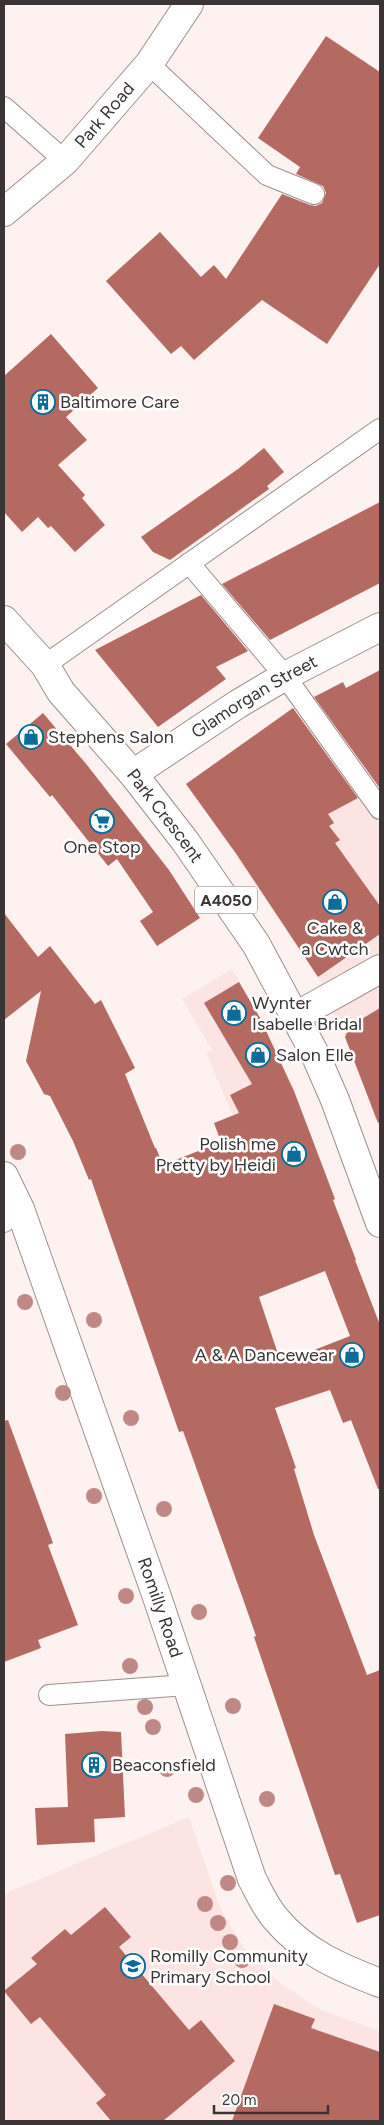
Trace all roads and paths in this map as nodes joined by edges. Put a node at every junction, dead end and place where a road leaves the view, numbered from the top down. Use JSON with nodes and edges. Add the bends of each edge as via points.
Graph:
{"nodes":[{"id":1,"x":189,"y":4,"type":"edge"},
{"id":2,"x":149,"y":64,"type":"junction"},
{"id":3,"x":4,"y":107,"type":"edge"},
{"id":4,"x":64,"y":161,"type":"junction"},
{"id":5,"x":314,"y":194,"type":"dead end"},
{"id":6,"x":4,"y":212,"type":"edge"},
{"id":7,"x":380,"y":429,"type":"edge"},
{"id":8,"x":189,"y":563,"type":"junction"},
{"id":9,"x":4,"y":620,"type":"edge"},
{"id":10,"x":380,"y":627,"type":"edge"},
{"id":11,"x":45,"y":665,"type":"junction"},
{"id":12,"x":285,"y":676,"type":"junction"},
{"id":13,"x":133,"y":774,"type":"junction"},
{"id":14,"x":377,"y":799,"type":"edge"},
{"id":15,"x":380,"y":969,"type":"edge"},
{"id":16,"x":296,"y":1016,"type":"junction"},
{"id":17,"x":4,"y":1176,"type":"edge"},
{"id":18,"x":12,"y":1216,"type":"edge"},
{"id":19,"x":380,"y":1223,"type":"edge"},
{"id":20,"x":187,"y":1685,"type":"junction"},
{"id":21,"x":49,"y":1695,"type":"dead end"},
{"id":22,"x":380,"y":1983,"type":"edge"}],
"edges":[{"from":1,"to":2,"type":"street","name":"Park Road"},
{"from":2,"to":4,"type":"street","name":"Park Road"},
{"from":2,"to":5,"type":"lane","via":[[268,174]]},
{"from":3,"to":4,"type":"lane"},
{"from":4,"to":6,"type":"street","name":"Park Road"},
{"from":7,"to":8,"type":"lane"},
{"from":8,"to":11,"type":"lane"},
{"from":8,"to":12,"type":"lane"},
{"from":9,"to":11,"type":"street","name":"Park Crescent","number":"A4050"},
{"from":10,"to":12,"type":"street","name":"Glamorgan Street"},
{"from":11,"to":13,"type":"street","name":"Park Crescent","number":"A4050","via":[[61,692]]},
{"from":12,"to":13,"type":"street","name":"Glamorgan Street"},
{"from":12,"to":14,"type":"lane"},
{"from":13,"to":16,"type":"street","name":"Park Crescent","number":"A4050","via":[[185,841],[256,944]]},
{"from":15,"to":16,"type":"street"},
{"from":16,"to":19,"type":"street","name":"Park Crescent","number":"A4050","via":[[335,1100]]},
{"from":17,"to":18,"type":"street","name":"Romilly Road"},
{"from":18,"to":20,"type":"street","name":"Romilly Road"},
{"from":20,"to":21,"type":"lane"},
{"from":20,"to":22,"type":"street","name":"Romilly Road","via":[[252,1880],[275,1919],[302,1946],[337,1966]]}]}
